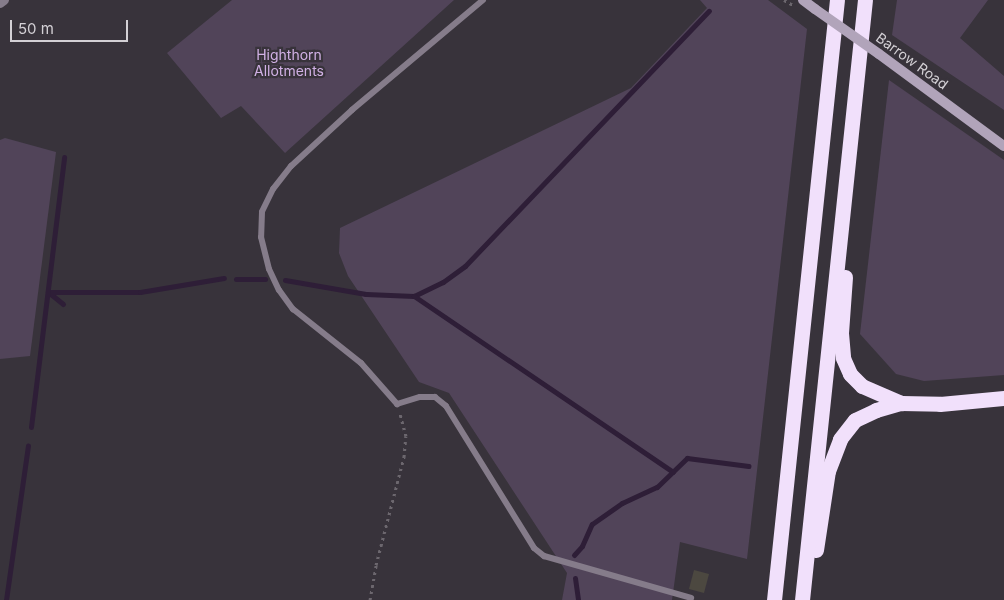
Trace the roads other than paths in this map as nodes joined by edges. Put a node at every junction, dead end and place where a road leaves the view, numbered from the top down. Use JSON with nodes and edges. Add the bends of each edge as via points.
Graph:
{"nodes":[{"id":1,"x":4,"y":0,"type":"edge"},
{"id":2,"x":483,"y":0,"type":"edge"},
{"id":3,"x":802,"y":0,"type":"edge"},
{"id":4,"x":837,"y":0,"type":"edge"},
{"id":5,"x":866,"y":0,"type":"edge"},
{"id":6,"x":0,"y":3,"type":"edge"},
{"id":7,"x":1004,"y":146,"type":"edge"},
{"id":8,"x":847,"y":166,"type":"junction"},
{"id":9,"x":1004,"y":398,"type":"edge"},
{"id":10,"x":901,"y":403,"type":"junction"},
{"id":11,"x":691,"y":598,"type":"dead end"},
{"id":12,"x":774,"y":600,"type":"edge"},
{"id":13,"x":803,"y":600,"type":"edge"}],
"edges":[{"from":1,"to":6,"type":"street"},
{"from":2,"to":11,"type":"lane","via":[[291,166],[273,189],[262,212],[261,237],[269,269],[293,309],[361,363],[397,404],[420,396],[435,397],[446,406],[534,548],[544,556]]},
{"from":3,"to":7,"type":"street","name":"Barrow Road","bridge":true},
{"from":4,"to":12,"type":"highway"},
{"from":5,"to":8,"type":"highway"},
{"from":8,"to":10,"type":"highway","via":[[847,259],[841,333],[843,358],[850,374],[862,386]]},
{"from":8,"to":13,"type":"highway"},
{"from":9,"to":10,"type":"highway","via":[[940,404]]},
{"from":10,"to":13,"type":"highway","via":[[855,420],[840,438],[828,471],[818,541]]}]}
